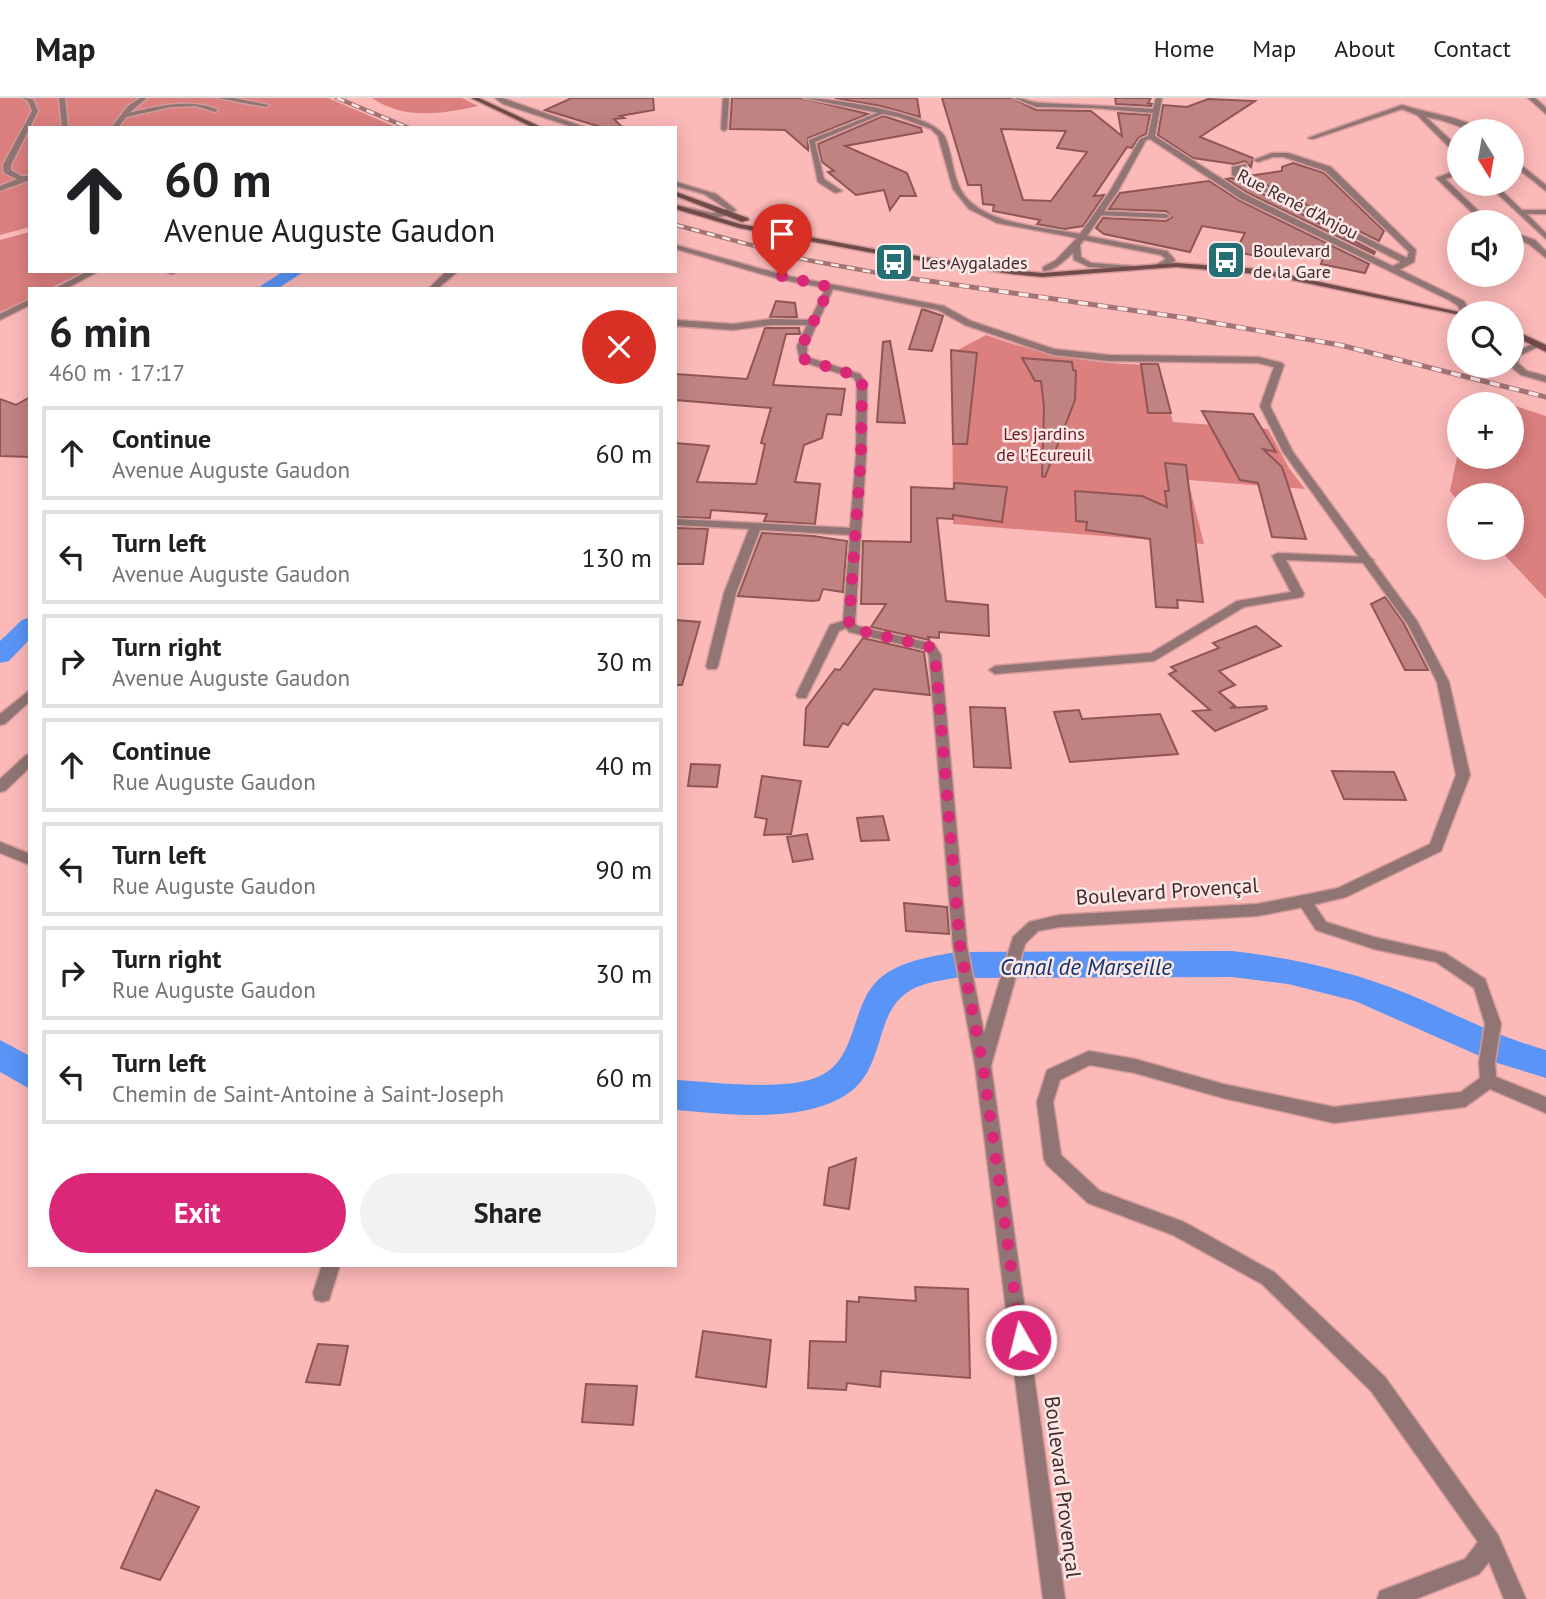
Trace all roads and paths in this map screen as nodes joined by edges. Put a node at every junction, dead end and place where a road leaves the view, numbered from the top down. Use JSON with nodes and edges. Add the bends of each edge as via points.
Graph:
{"nodes":[{"id":1,"x":25,"y":98,"type":"edge"},
{"id":2,"x":62,"y":98,"type":"edge"},
{"id":3,"x":144,"y":98,"type":"edge"},
{"id":4,"x":159,"y":98,"type":"edge"},
{"id":5,"x":221,"y":98,"type":"edge"},
{"id":6,"x":481,"y":98,"type":"edge"},
{"id":7,"x":498,"y":98,"type":"edge"},
{"id":8,"x":726,"y":98,"type":"edge"},
{"id":9,"x":807,"y":98,"type":"edge"},
{"id":10,"x":1017,"y":98,"type":"edge"},
{"id":11,"x":1084,"y":98,"type":"edge"},
{"id":12,"x":1158,"y":98,"type":"edge"},
{"id":13,"x":1531,"y":98,"type":"edge"},
{"id":14,"x":265,"y":105,"type":"dead end"},
{"id":15,"x":1094,"y":106,"type":"junction"},
{"id":16,"x":147,"y":110,"type":"junction"},
{"id":17,"x":215,"y":110,"type":"dead end"},
{"id":18,"x":1154,"y":111,"type":"junction"},
{"id":19,"x":884,"y":112,"type":"junction"},
{"id":20,"x":1546,"y":112,"type":"edge"},
{"id":21,"x":1419,"y":114,"type":"junction"},
{"id":22,"x":122,"y":116,"type":"junction"},
{"id":23,"x":1448,"y":119,"type":"edge"},
{"id":24,"x":65,"y":126,"type":"edge"},
{"id":25,"x":115,"y":126,"type":"edge"},
{"id":26,"x":535,"y":126,"type":"edge"},
{"id":27,"x":577,"y":126,"type":"edge"},
{"id":28,"x":724,"y":128,"type":"dead end"},
{"id":29,"x":1151,"y":137,"type":"junction"},
{"id":30,"x":1311,"y":138,"type":"dead end"},
{"id":31,"x":1447,"y":141,"type":"edge"},
{"id":32,"x":1258,"y":160,"type":"dead end"},
{"id":33,"x":1243,"y":166,"type":"dead end"},
{"id":34,"x":1524,"y":170,"type":"edge"},
{"id":35,"x":28,"y":178,"type":"edge"},
{"id":36,"x":677,"y":184,"type":"edge"},
{"id":37,"x":0,"y":189,"type":"edge"},
{"id":38,"x":1546,"y":189,"type":"edge"},
{"id":39,"x":838,"y":191,"type":"dead end"},
{"id":40,"x":678,"y":194,"type":"edge"},
{"id":41,"x":1459,"y":196,"type":"edge"},
{"id":42,"x":1503,"y":196,"type":"edge"},
{"id":43,"x":677,"y":206,"type":"edge"},
{"id":44,"x":677,"y":206,"type":"edge"},
{"id":45,"x":1473,"y":210,"type":"edge"},
{"id":46,"x":1518,"y":210,"type":"edge"},
{"id":47,"x":1524,"y":212,"type":"edge"},
{"id":48,"x":1546,"y":212,"type":"edge"},
{"id":49,"x":1099,"y":213,"type":"junction"},
{"id":50,"x":728,"y":214,"type":"junction"},
{"id":51,"x":1166,"y":216,"type":"dead end"},
{"id":52,"x":1524,"y":216,"type":"edge"},
{"id":53,"x":779,"y":233,"type":"junction"},
{"id":54,"x":1084,"y":236,"type":"junction"},
{"id":55,"x":1546,"y":237,"type":"edge"},
{"id":56,"x":1524,"y":239,"type":"edge"},
{"id":57,"x":1077,"y":246,"type":"junction"},
{"id":58,"x":677,"y":247,"type":"edge"},
{"id":59,"x":1546,"y":256,"type":"edge"},
{"id":60,"x":1171,"y":260,"type":"junction"},
{"id":61,"x":1408,"y":262,"type":"junction"},
{"id":62,"x":1088,"y":265,"type":"junction"},
{"id":63,"x":1158,"y":266,"type":"junction"},
{"id":64,"x":983,"y":268,"type":"junction"},
{"id":65,"x":1133,"y":268,"type":"junction"},
{"id":66,"x":1046,"y":269,"type":"junction"},
{"id":67,"x":1394,"y":269,"type":"junction"},
{"id":68,"x":91,"y":273,"type":"edge"},
{"id":69,"x":450,"y":273,"type":"edge"},
{"id":70,"x":1268,"y":273,"type":"junction"},
{"id":71,"x":62,"y":287,"type":"edge"},
{"id":72,"x":434,"y":287,"type":"edge"},
{"id":73,"x":830,"y":287,"type":"junction"},
{"id":74,"x":1457,"y":301,"type":"edge"},
{"id":75,"x":28,"y":304,"type":"edge"},
{"id":76,"x":1447,"y":310,"type":"edge"},
{"id":77,"x":0,"y":317,"type":"edge"},
{"id":78,"x":677,"y":323,"type":"edge"},
{"id":79,"x":813,"y":323,"type":"junction"},
{"id":80,"x":1524,"y":338,"type":"edge"},
{"id":81,"x":1542,"y":347,"type":"edge"},
{"id":82,"x":1546,"y":379,"type":"edge"},
{"id":83,"x":677,"y":522,"type":"edge"},
{"id":84,"x":755,"y":528,"type":"junction"},
{"id":85,"x":856,"y":532,"type":"junction"},
{"id":86,"x":1368,"y":560,"type":"junction"},
{"id":87,"x":849,"y":623,"type":"junction"},
{"id":88,"x":712,"y":666,"type":"dead end"},
{"id":89,"x":995,"y":670,"type":"dead end"},
{"id":90,"x":802,"y":695,"type":"dead end"},
{"id":91,"x":28,"y":696,"type":"edge"},
{"id":92,"x":0,"y":721,"type":"edge"},
{"id":93,"x":28,"y":761,"type":"edge"},
{"id":94,"x":0,"y":787,"type":"edge"},
{"id":95,"x":0,"y":847,"type":"edge"},
{"id":96,"x":28,"y":859,"type":"edge"},
{"id":97,"x":1304,"y":901,"type":"junction"},
{"id":98,"x":983,"y":1066,"type":"junction"},
{"id":99,"x":1489,"y":1081,"type":"junction"},
{"id":100,"x":1546,"y":1105,"type":"edge"},
{"id":101,"x":330,"y":1267,"type":"edge"},
{"id":102,"x":322,"y":1293,"type":"dead end"},
{"id":103,"x":1491,"y":1542,"type":"junction"},
{"id":104,"x":1054,"y":1599,"type":"edge"},
{"id":105,"x":1388,"y":1599,"type":"edge"},
{"id":106,"x":1515,"y":1599,"type":"edge"}],
"edges":[{"from":1,"to":35,"type":"street","via":[[31,100],[35,111],[7,171]]},
{"from":2,"to":24,"type":"street"},
{"from":3,"to":22,"type":"street"},
{"from":4,"to":16,"type":"street","via":[[144,107]]},
{"from":5,"to":14,"type":"street"},
{"from":6,"to":26,"type":"main road","via":[[502,113]]},
{"from":7,"to":27,"type":"street"},
{"from":8,"to":28,"type":"street"},
{"from":9,"to":19,"type":"street"},
{"from":10,"to":15,"type":"street","via":[[1036,105]]},
{"from":11,"to":15,"type":"street"},
{"from":12,"to":18,"type":"street"},
{"from":13,"to":20,"type":"street"},
{"from":15,"to":18,"type":"street"},
{"from":16,"to":17,"type":"street","via":[[196,104]]},
{"from":16,"to":22,"type":"street"},
{"from":18,"to":29,"type":"street"},
{"from":19,"to":39,"type":"street","via":[[811,141],[821,180]]},
{"from":19,"to":54,"type":"street","via":[[937,129],[956,192],[976,212],[1000,221]]},
{"from":21,"to":23,"type":"street"},
{"from":21,"to":30,"type":"street","via":[[1402,107]]},
{"from":21,"to":31,"type":"street"},
{"from":22,"to":25,"type":"street"},
{"from":29,"to":49,"type":"street","via":[[1143,139]]},
{"from":29,"to":67,"type":"street","name":"Rue René d'Anjou","via":[[1253,202]]},
{"from":32,"to":61,"type":"street","via":[[1285,155],[1328,169],[1413,252]]},
{"from":33,"to":61,"type":"street","via":[[1235,169],[1237,175]]},
{"from":34,"to":38,"type":"street"},
{"from":35,"to":37,"type":"street"},
{"from":36,"to":50,"type":"street","via":[[724,202],[732,210]]},
{"from":40,"to":50,"type":"main road"},
{"from":41,"to":45,"type":"street"},
{"from":42,"to":46,"type":"street"},
{"from":43,"to":50,"type":"street","via":[[712,216]]},
{"from":44,"to":53,"type":"main road","via":[[705,218]]},
{"from":47,"to":48,"type":"street"},
{"from":49,"to":51,"type":"street"},
{"from":49,"to":54,"type":"street"},
{"from":50,"to":53,"type":"main road"},
{"from":52,"to":55,"type":"street"},
{"from":53,"to":64,"type":"main road"},
{"from":54,"to":57,"type":"street"},
{"from":54,"to":60,"type":"street","via":[[1164,253]]},
{"from":56,"to":59,"type":"street"},
{"from":57,"to":62,"type":"street","via":[[1077,258]]},
{"from":57,"to":66,"type":"street","via":[[1058,265]]},
{"from":58,"to":73,"type":"street"},
{"from":60,"to":62,"type":"main road"},
{"from":60,"to":63,"type":"street"},
{"from":60,"to":70,"type":"main road","via":[[1213,261]]},
{"from":61,"to":67,"type":"street"},
{"from":62,"to":65,"type":"street"},
{"from":62,"to":66,"type":"main road"},
{"from":63,"to":65,"type":"main road"},
{"from":63,"to":70,"type":"main road"},
{"from":64,"to":65,"type":"main road","via":[[1042,275]]},
{"from":64,"to":66,"type":"main road"},
{"from":67,"to":74,"type":"street","name":"Rue René d'Anjou"},
{"from":68,"to":71,"type":"street"},
{"from":69,"to":72,"type":"street"},
{"from":70,"to":76,"type":"main road"},
{"from":73,"to":79,"type":"street"},
{"from":73,"to":86,"type":"street","name":"Boulevard Provençal","via":[[941,308],[979,328],[1053,352],[1109,358],[1258,360],[1279,365],[1265,406],[1287,452]]},
{"from":75,"to":77,"type":"street"},
{"from":78,"to":79,"type":"street","via":[[733,327],[771,321]]},
{"from":79,"to":85,"type":"street","via":[[802,346],[803,359],[857,376],[862,384]]},
{"from":80,"to":81,"type":"main road"},
{"from":81,"to":82,"type":"street","via":[[1515,355],[1513,364],[1524,373]]},
{"from":83,"to":84,"type":"street"},
{"from":84,"to":85,"type":"street"},
{"from":84,"to":88,"type":"street","via":[[730,593]]},
{"from":85,"to":87,"type":"street"},
{"from":86,"to":89,"type":"street","via":[[1278,556],[1298,594],[1241,604],[1154,657]]},
{"from":86,"to":97,"type":"street","name":"Boulevard Provençal","via":[[1413,624],[1443,682],[1463,775],[1436,847],[1341,893]]},
{"from":87,"to":90,"type":"street","via":[[834,628]]},
{"from":87,"to":98,"type":"street","via":[[853,629],[930,647],[935,655],[960,946]]},
{"from":91,"to":92,"type":"street"},
{"from":93,"to":94,"type":"street"},
{"from":95,"to":96,"type":"street"},
{"from":97,"to":98,"type":"street","name":"Boulevard Provençal","via":[[1257,910],[1034,926],[1018,941]]},
{"from":97,"to":99,"type":"street","via":[[1321,926],[1440,957],[1480,984],[1493,1024]]},
{"from":98,"to":104,"type":"street","name":"Boulevard Provençal"},
{"from":99,"to":100,"type":"street"},
{"from":99,"to":103,"type":"street","via":[[1465,1099],[1334,1115],[1089,1058],[1053,1075],[1045,1102],[1054,1159],[1094,1197],[1178,1228],[1268,1278],[1378,1384]]},
{"from":101,"to":102,"type":"street"},
{"from":103,"to":105,"type":"street","via":[[1472,1567]]},
{"from":103,"to":106,"type":"street"}]}
